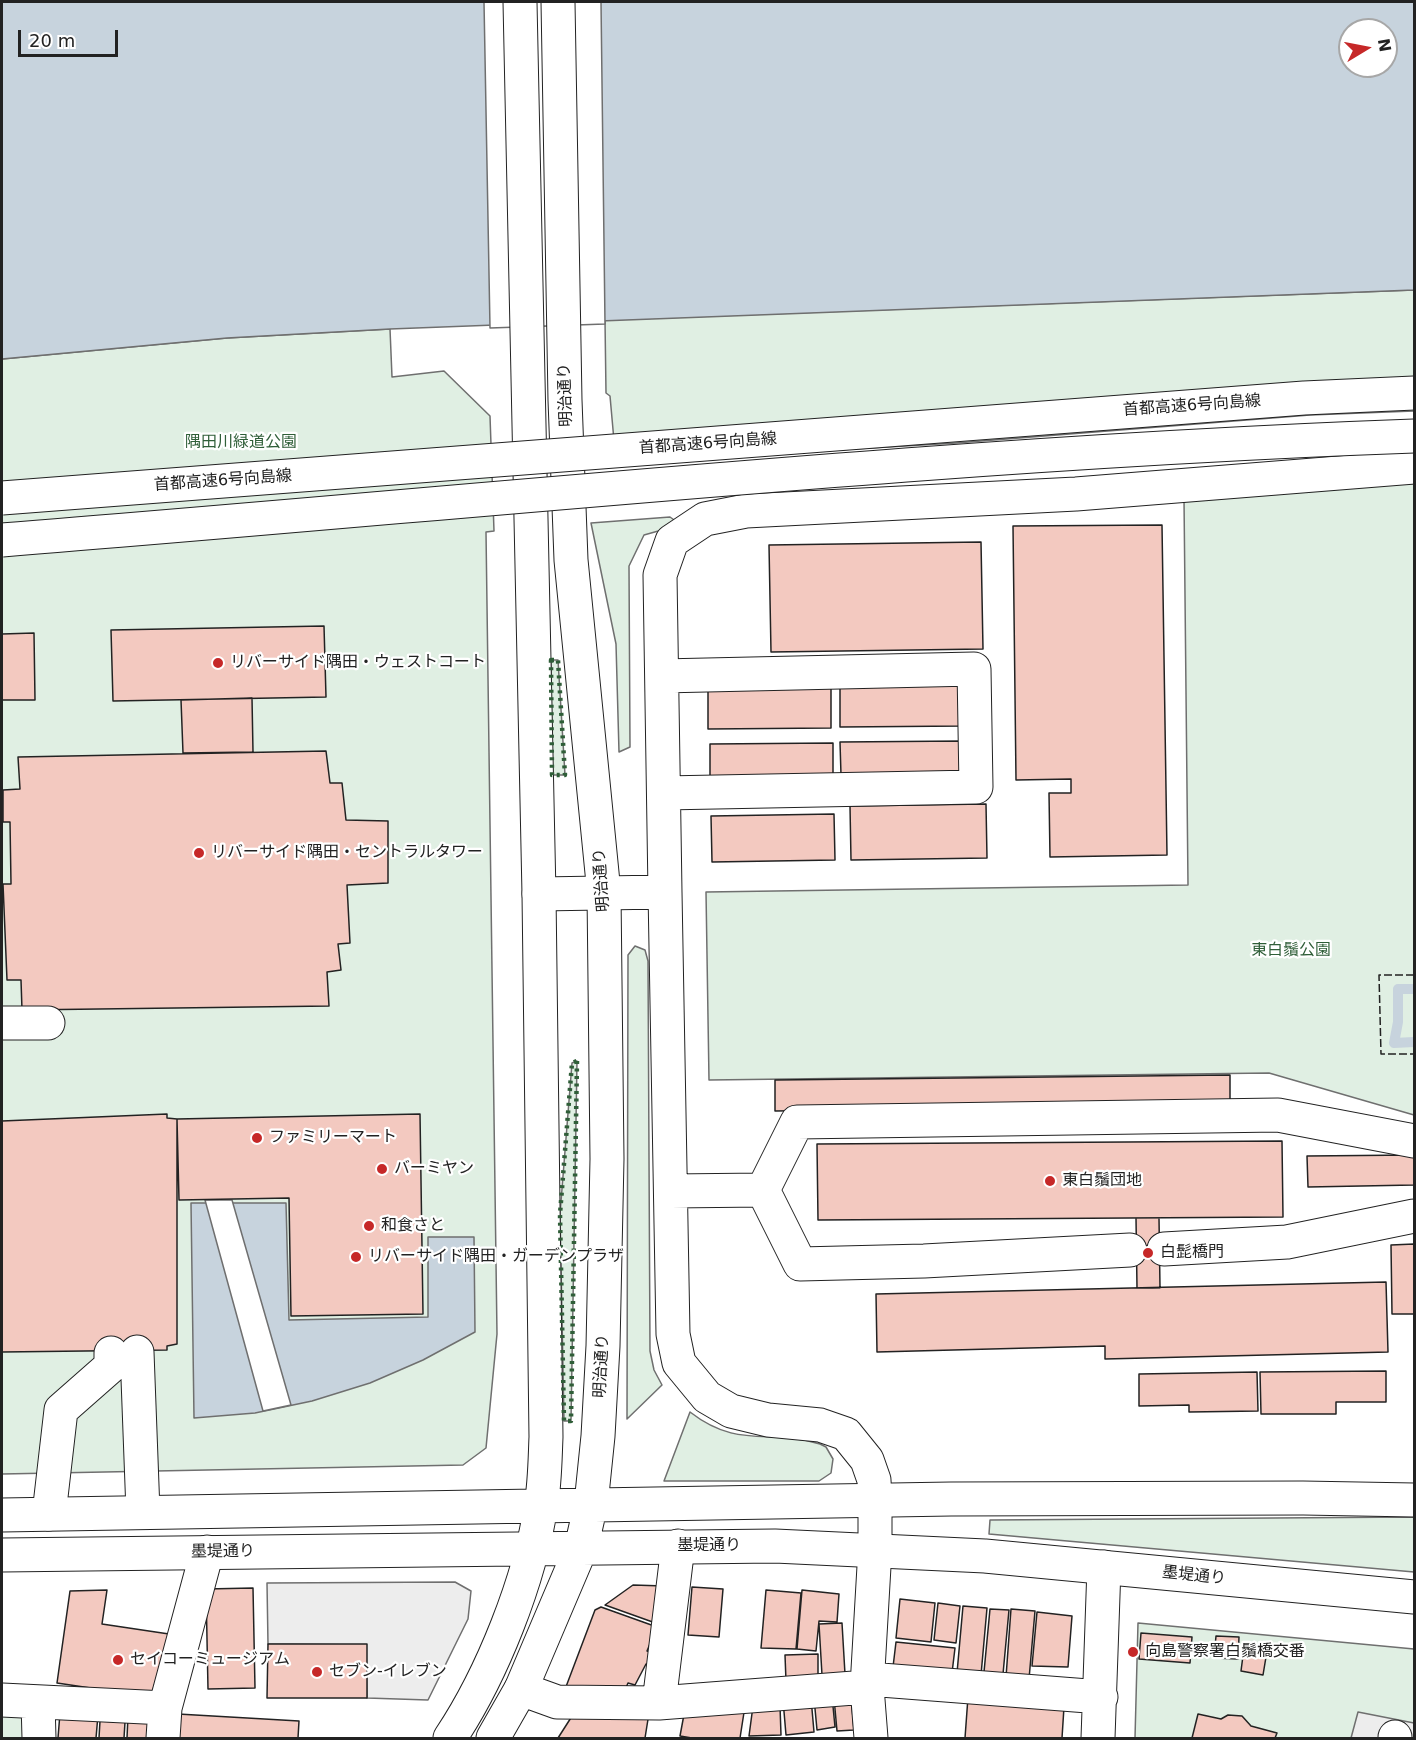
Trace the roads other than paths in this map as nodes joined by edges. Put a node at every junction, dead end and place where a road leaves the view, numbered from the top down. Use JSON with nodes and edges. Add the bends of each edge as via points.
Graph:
{"nodes":[{"id":1,"x":520,"y":2,"type":"edge"},
{"id":2,"x":558,"y":2,"type":"edge"},
{"id":3,"x":1414,"y":393,"type":"edge"},
{"id":4,"x":1414,"y":436,"type":"edge"},
{"id":5,"x":1414,"y":467,"type":"edge"},
{"id":6,"x":2,"y":498,"type":"edge"},
{"id":7,"x":2,"y":540,"type":"edge"},
{"id":8,"x":662,"y":676,"type":"junction"},
{"id":9,"x":664,"y":793,"type":"junction"},
{"id":10,"x":604,"y":892,"type":"junction"},
{"id":11,"x":665,"y":892,"type":"junction"},
{"id":12,"x":539,"y":894,"type":"junction"},
{"id":13,"x":2,"y":1023,"type":"edge"},
{"id":14,"x":48,"y":1023,"type":"dead end"},
{"id":15,"x":1414,"y":1141,"type":"edge"},
{"id":16,"x":763,"y":1190,"type":"junction"},
{"id":17,"x":671,"y":1191,"type":"junction"},
{"id":18,"x":1414,"y":1216,"type":"edge"},
{"id":19,"x":1164,"y":1249,"type":"dead end"},
{"id":20,"x":1130,"y":1250,"type":"dead end"},
{"id":21,"x":875,"y":1500,"type":"junction"},
{"id":22,"x":1414,"y":1500,"type":"edge"},
{"id":23,"x":591,"y":1504,"type":"junction"},
{"id":24,"x":541,"y":1506,"type":"junction"},
{"id":25,"x":143,"y":1512,"type":"junction"},
{"id":26,"x":49,"y":1514,"type":"junction"},
{"id":27,"x":2,"y":1515,"type":"edge"},
{"id":28,"x":678,"y":1546,"type":"junction"},
{"id":29,"x":581,"y":1548,"type":"junction"},
{"id":30,"x":531,"y":1549,"type":"junction"},
{"id":31,"x":876,"y":1549,"type":"junction"},
{"id":32,"x":207,"y":1552,"type":"junction"},
{"id":33,"x":2,"y":1555,"type":"edge"},
{"id":34,"x":1104,"y":1567,"type":"junction"},
{"id":35,"x":1414,"y":1597,"type":"edge"},
{"id":36,"x":868,"y":1683,"type":"junction"},
{"id":37,"x":521,"y":1689,"type":"junction"},
{"id":38,"x":1101,"y":1697,"type":"junction"},
{"id":39,"x":2,"y":1700,"type":"edge"},
{"id":40,"x":38,"y":1701,"type":"junction"},
{"id":41,"x":659,"y":1703,"type":"junction"},
{"id":42,"x":164,"y":1723,"type":"edge"},
{"id":43,"x":39,"y":1738,"type":"edge"},
{"id":44,"x":450,"y":1738,"type":"edge"},
{"id":45,"x":493,"y":1738,"type":"edge"},
{"id":46,"x":871,"y":1738,"type":"edge"},
{"id":47,"x":1098,"y":1738,"type":"edge"}],
"edges":[{"from":1,"to":12,"type":"main road"},
{"from":2,"to":10,"type":"main road","name":"明治通り","via":[[571,560]]},
{"from":3,"to":6,"type":"main road","name":"首都高速6号向島線","bridge":true,"via":[[1304,398]]},
{"from":4,"to":7,"type":"main road","bridge":true,"via":[[856,468]]},
{"from":5,"to":8,"type":"main road","via":[[1076,494],[746,511],[705,519],[672,541],[660,575]]},
{"from":8,"to":9,"type":"main road"},
{"from":8,"to":9,"type":"main road","via":[[974,669],[976,786]]},
{"from":9,"to":11,"type":"main road"},
{"from":10,"to":11,"type":"main road"},
{"from":10,"to":12,"type":"main road"},
{"from":10,"to":23,"type":"main road","name":"明治通り","via":[[607,1159],[603,1346]]},
{"from":11,"to":17,"type":"main road"},
{"from":12,"to":24,"type":"main road","via":[[546,1437]]},
{"from":13,"to":14,"type":"main road"},
{"from":15,"to":16,"type":"main road","via":[[1278,1114],[797,1122]]},
{"from":16,"to":17,"type":"main road"},
{"from":16,"to":20,"type":"main road","via":[[800,1264]]},
{"from":17,"to":21,"type":"main road","via":[[672,1334],[679,1363],[707,1397],[731,1411],[768,1420],[820,1425],[846,1434],[867,1460]]},
{"from":18,"to":19,"type":"main road","via":[[1287,1242]]},
{"from":21,"to":22,"type":"main road"},
{"from":21,"to":23,"type":"main road"},
{"from":21,"to":31,"type":"main road"},
{"from":23,"to":24,"type":"main road"},
{"from":23,"to":29,"type":"main road","name":"明治通り"},
{"from":24,"to":25,"type":"main road"},
{"from":24,"to":30,"type":"main road"},
{"from":25,"to":26,"type":"main road"},
{"from":25,"to":26,"type":"main road","via":[[124,1359],[62,1410]]},
{"from":26,"to":27,"type":"main road"},
{"from":28,"to":29,"type":"main road","name":"墨堤通り"},
{"from":28,"to":31,"type":"main road","name":"墨堤通り"},
{"from":28,"to":41,"type":"main road"},
{"from":29,"to":30,"type":"main road","name":"墨堤通り"},
{"from":29,"to":37,"type":"main road","name":"明治通り"},
{"from":30,"to":32,"type":"main road","name":"墨堤通り"},
{"from":30,"to":44,"type":"main road","via":[[500,1643]]},
{"from":31,"to":34,"type":"main road","name":"墨堤通り"},
{"from":31,"to":36,"type":"main road"},
{"from":32,"to":33,"type":"main road","name":"墨堤通り"},
{"from":32,"to":42,"type":"main road"},
{"from":34,"to":35,"type":"main road","name":"墨堤通り"},
{"from":34,"to":38,"type":"main road"},
{"from":36,"to":38,"type":"main road"},
{"from":36,"to":41,"type":"main road"},
{"from":36,"to":46,"type":"main road"},
{"from":37,"to":41,"type":"main road","via":[[557,1702]]},
{"from":37,"to":45,"type":"main road","name":"明治通り"},
{"from":38,"to":47,"type":"main road"},
{"from":39,"to":40,"type":"main road"},
{"from":40,"to":42,"type":"main road"},
{"from":40,"to":43,"type":"main road"}]}
